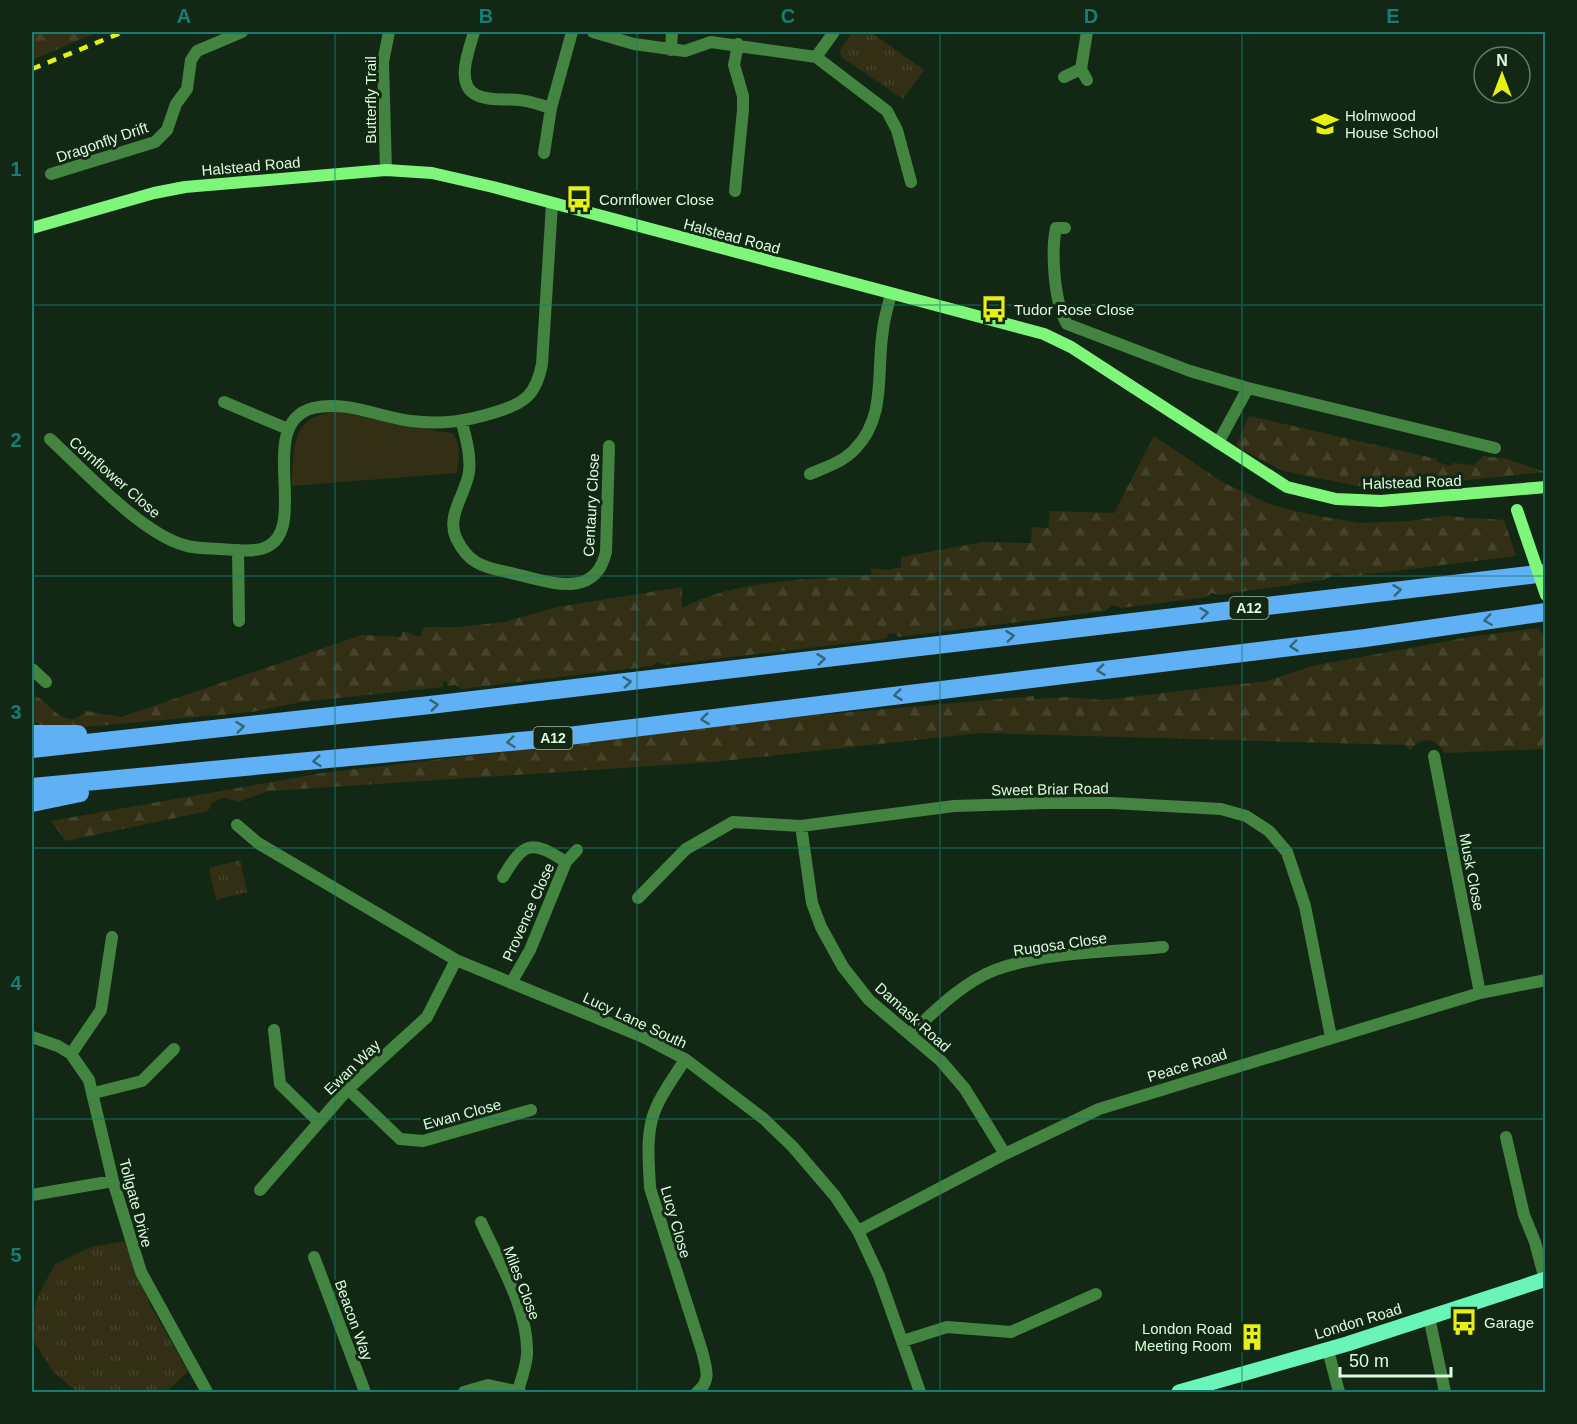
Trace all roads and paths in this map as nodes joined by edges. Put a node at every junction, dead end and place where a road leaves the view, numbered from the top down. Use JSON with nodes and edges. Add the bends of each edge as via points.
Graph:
{"nodes":[{"id":1,"x":242,"y":32,"type":"edge"},
{"id":2,"x":389,"y":32,"type":"edge"},
{"id":3,"x":474,"y":32,"type":"edge"},
{"id":4,"x":572,"y":32,"type":"edge"},
{"id":5,"x":593,"y":32,"type":"edge"},
{"id":6,"x":672,"y":32,"type":"edge"},
{"id":7,"x":834,"y":32,"type":"edge"},
{"id":8,"x":1087,"y":32,"type":"edge"},
{"id":9,"x":738,"y":44,"type":"junction"},
{"id":10,"x":671,"y":50,"type":"junction"},
{"id":11,"x":816,"y":57,"type":"junction"},
{"id":12,"x":1081,"y":69,"type":"junction"},
{"id":13,"x":1064,"y":77,"type":"dead end"},
{"id":14,"x":1087,"y":80,"type":"dead end"},
{"id":15,"x":550,"y":108,"type":"junction"},
{"id":16,"x":544,"y":153,"type":"dead end"},
{"id":17,"x":386,"y":170,"type":"junction"},
{"id":18,"x":51,"y":174,"type":"dead end"},
{"id":19,"x":910,"y":182,"type":"dead end"},
{"id":20,"x":735,"y":191,"type":"dead end"},
{"id":21,"x":552,"y":204,"type":"junction"},
{"id":22,"x":32,"y":228,"type":"edge"},
{"id":23,"x":1065,"y":228,"type":"dead end"},
{"id":24,"x":891,"y":294,"type":"junction"},
{"id":25,"x":1248,"y":388,"type":"junction"},
{"id":26,"x":224,"y":402,"type":"dead end"},
{"id":27,"x":462,"y":423,"type":"junction"},
{"id":28,"x":288,"y":429,"type":"junction"},
{"id":29,"x":50,"y":440,"type":"dead end"},
{"id":30,"x":1218,"y":443,"type":"junction"},
{"id":31,"x":609,"y":446,"type":"dead end"},
{"id":32,"x":1495,"y":448,"type":"dead end"},
{"id":33,"x":810,"y":474,"type":"dead end"},
{"id":34,"x":1545,"y":487,"type":"edge"},
{"id":35,"x":1512,"y":492,"type":"junction"},
{"id":36,"x":238,"y":550,"type":"junction"},
{"id":37,"x":1545,"y":573,"type":"edge"},
{"id":38,"x":1545,"y":595,"type":"edge"},
{"id":39,"x":1545,"y":612,"type":"edge"},
{"id":40,"x":239,"y":621,"type":"dead end"},
{"id":41,"x":32,"y":669,"type":"edge"},
{"id":42,"x":46,"y":682,"type":"dead end"},
{"id":43,"x":182,"y":733,"type":"junction"},
{"id":44,"x":32,"y":734,"type":"edge"},
{"id":45,"x":32,"y":749,"type":"edge"},
{"id":46,"x":1434,"y":756,"type":"dead end"},
{"id":47,"x":149,"y":777,"type":"junction"},
{"id":48,"x":32,"y":787,"type":"edge"},
{"id":49,"x":32,"y":803,"type":"edge"},
{"id":50,"x":237,"y":825,"type":"dead end"},
{"id":51,"x":801,"y":826,"type":"junction"},
{"id":52,"x":577,"y":850,"type":"dead end"},
{"id":53,"x":566,"y":862,"type":"junction"},
{"id":54,"x":503,"y":877,"type":"dead end"},
{"id":55,"x":638,"y":898,"type":"dead end"},
{"id":56,"x":112,"y":937,"type":"dead end"},
{"id":57,"x":1163,"y":947,"type":"dead end"},
{"id":58,"x":456,"y":960,"type":"junction"},
{"id":59,"x":1545,"y":980,"type":"edge"},
{"id":60,"x":511,"y":983,"type":"junction"},
{"id":61,"x":1480,"y":993,"type":"junction"},
{"id":62,"x":274,"y":1030,"type":"dead end"},
{"id":63,"x":910,"y":1034,"type":"junction"},
{"id":64,"x":32,"y":1037,"type":"edge"},
{"id":65,"x":1331,"y":1037,"type":"junction"},
{"id":66,"x":174,"y":1049,"type":"dead end"},
{"id":67,"x":71,"y":1054,"type":"junction"},
{"id":68,"x":685,"y":1059,"type":"junction"},
{"id":69,"x":348,"y":1089,"type":"junction"},
{"id":70,"x":94,"y":1093,"type":"junction"},
{"id":71,"x":531,"y":1110,"type":"dead end"},
{"id":72,"x":319,"y":1122,"type":"junction"},
{"id":73,"x":1506,"y":1137,"type":"dead end"},
{"id":74,"x":1005,"y":1154,"type":"junction"},
{"id":75,"x":113,"y":1181,"type":"junction"},
{"id":76,"x":260,"y":1190,"type":"dead end"},
{"id":77,"x":32,"y":1195,"type":"edge"},
{"id":78,"x":481,"y":1222,"type":"dead end"},
{"id":79,"x":858,"y":1231,"type":"junction"},
{"id":80,"x":314,"y":1257,"type":"dead end"},
{"id":81,"x":1545,"y":1280,"type":"edge"},
{"id":82,"x":1096,"y":1294,"type":"dead end"},
{"id":83,"x":1429,"y":1317,"type":"junction"},
{"id":84,"x":903,"y":1341,"type":"junction"},
{"id":85,"x":1328,"y":1350,"type":"junction"},
{"id":86,"x":207,"y":1392,"type":"edge"},
{"id":87,"x":365,"y":1392,"type":"edge"},
{"id":88,"x":464,"y":1392,"type":"edge"},
{"id":89,"x":519,"y":1392,"type":"edge"},
{"id":90,"x":697,"y":1392,"type":"edge"},
{"id":91,"x":920,"y":1392,"type":"edge"},
{"id":92,"x":1179,"y":1392,"type":"edge"},
{"id":93,"x":1339,"y":1392,"type":"edge"},
{"id":94,"x":1444,"y":1392,"type":"edge"}],
"edges":[{"from":1,"to":18,"type":"street","name":"Dragonfly Drift","via":[[197,51],[191,60],[187,90],[176,104],[167,130],[154,142]]},
{"from":2,"to":17,"type":"street","name":"Butterfly Trail","via":[[383,62]]},
{"from":3,"to":15,"type":"street","via":[[465,68],[473,93],[481,98],[528,101]]},
{"from":4,"to":15,"type":"street"},
{"from":5,"to":10,"type":"street","via":[[618,41]]},
{"from":6,"to":10,"type":"street"},
{"from":7,"to":11,"type":"street"},
{"from":8,"to":12,"type":"street"},
{"from":9,"to":10,"type":"street","via":[[711,42],[685,51]]},
{"from":9,"to":11,"type":"street"},
{"from":9,"to":20,"type":"street","via":[[734,65],[743,110]]},
{"from":11,"to":19,"type":"street","via":[[887,111],[897,130]]},
{"from":12,"to":13,"type":"street"},
{"from":12,"to":14,"type":"street"},
{"from":15,"to":16,"type":"street"},
{"from":17,"to":21,"type":"street","name":"Halstead Road","via":[[432,173]]},
{"from":17,"to":22,"type":"street","name":"Halstead Road","via":[[185,187]]},
{"from":21,"to":24,"type":"street","name":"Halstead Road"},
{"from":21,"to":27,"type":"street","via":[[538,382],[531,395],[514,406]]},
{"from":23,"to":25,"type":"street","via":[[1056,228],[1053,243],[1060,312],[1067,324],[1190,371]]},
{"from":24,"to":30,"type":"street","name":"Halstead Road","via":[[1044,334],[1071,347]]},
{"from":24,"to":33,"type":"street","via":[[882,331],[880,392],[874,420],[854,450],[839,462]]},
{"from":25,"to":30,"type":"street"},
{"from":25,"to":32,"type":"street"},
{"from":26,"to":28,"type":"street"},
{"from":27,"to":28,"type":"street","via":[[411,421],[325,405],[309,409]]},
{"from":27,"to":31,"type":"street","name":"Centaury Close","via":[[469,472],[454,514],[457,539],[475,562],[551,584],[575,584],[593,578],[603,567]]},
{"from":28,"to":36,"type":"street","name":"Cornflower Close","via":[[284,523],[276,538],[263,549]]},
{"from":29,"to":36,"type":"street","name":"Cornflower Close","via":[[145,526],[165,538],[186,546]]},
{"from":30,"to":35,"type":"street","name":"Halstead Road","via":[[1287,487],[1336,499],[1381,501]]},
{"from":34,"to":35,"type":"street","name":"Halstead Road"},
{"from":35,"to":38,"type":"street","bridge":true},
{"from":36,"to":40,"type":"street"},
{"from":43,"to":37,"type":"highway","number":"A12","one_way":true},
{"from":39,"to":47,"type":"highway","number":"A12","one_way":true,"via":[[552,738]]},
{"from":41,"to":42,"type":"street"},
{"from":43,"to":44,"type":"highway","number":"A12"},
{"from":43,"to":45,"type":"highway","number":"A12"},
{"from":46,"to":61,"type":"street","name":"Musk Close"},
{"from":47,"to":48,"type":"highway","number":"A12"},
{"from":47,"to":49,"type":"highway","number":"A12"},
{"from":50,"to":58,"type":"street","name":"Lucy Lane South","via":[[258,843]]},
{"from":51,"to":55,"type":"street","name":"Sweet Briar Road","via":[[733,822],[686,849]]},
{"from":51,"to":63,"type":"street","name":"Damask Road","via":[[812,903],[821,927],[843,967],[869,1000]]},
{"from":51,"to":65,"type":"street","name":"Sweet Briar Road","via":[[954,806],[1046,802],[1221,809],[1246,816],[1269,831],[1287,852],[1298,880]]},
{"from":52,"to":53,"type":"street"},
{"from":53,"to":54,"type":"street","name":"Provence Close","via":[[545,848],[529,847],[518,853]]},
{"from":53,"to":60,"type":"street","name":"Provence Close","via":[[530,950]]},
{"from":56,"to":67,"type":"street","via":[[101,1010]]},
{"from":57,"to":63,"type":"street","name":"Rugosa Close","via":[[1034,960],[995,970],[948,999]]},
{"from":58,"to":60,"type":"street","name":"Lucy Lane South"},
{"from":58,"to":69,"type":"street","name":"Ewan Way","via":[[427,1017]]},
{"from":59,"to":61,"type":"street","name":"Peace Road"},
{"from":60,"to":68,"type":"street","name":"Lucy Lane South","via":[[644,1037]]},
{"from":61,"to":65,"type":"street","name":"Peace Road"},
{"from":62,"to":72,"type":"street","via":[[280,1084]]},
{"from":63,"to":74,"type":"street","name":"Damask Road","via":[[941,1060],[965,1089]]},
{"from":64,"to":67,"type":"street","name":"Tollgate Drive"},
{"from":65,"to":74,"type":"street","name":"Peace Road","via":[[1099,1109]]},
{"from":66,"to":70,"type":"street","via":[[142,1081]]},
{"from":67,"to":70,"type":"street","name":"Tollgate Drive"},
{"from":68,"to":79,"type":"street","name":"Lucy Lane South","via":[[764,1119],[793,1147],[835,1196]]},
{"from":68,"to":90,"type":"street","name":"Lucy Close","via":[[655,1109],[649,1166],[650,1188],[708,1378]]},
{"from":69,"to":71,"type":"street","name":"Ewan Close","via":[[400,1139],[423,1141]]},
{"from":69,"to":72,"type":"street","name":"Ewan Way"},
{"from":70,"to":75,"type":"street","name":"Tollgate Drive"},
{"from":72,"to":76,"type":"street","name":"Ewan Way"},
{"from":73,"to":81,"type":"street","via":[[1524,1215]]},
{"from":74,"to":79,"type":"street","name":"Peace Road"},
{"from":75,"to":77,"type":"street"},
{"from":75,"to":86,"type":"street","name":"Tollgate Drive","via":[[141,1272]]},
{"from":78,"to":89,"type":"street","name":"Miles Close","via":[[526,1334],[527,1357]]},
{"from":79,"to":84,"type":"street","name":"Lucy Lane South"},
{"from":80,"to":87,"type":"street","name":"Beacon Way"},
{"from":81,"to":83,"type":"main road","name":"London Road"},
{"from":82,"to":84,"type":"street","via":[[1011,1332],[947,1327]]},
{"from":83,"to":85,"type":"main road","name":"London Road"},
{"from":83,"to":94,"type":"street"},
{"from":84,"to":91,"type":"street","name":"Lucy Lane South"},
{"from":85,"to":92,"type":"main road","name":"London Road"},
{"from":85,"to":93,"type":"street"},
{"from":88,"to":89,"type":"street","via":[[488,1385]]}]}
